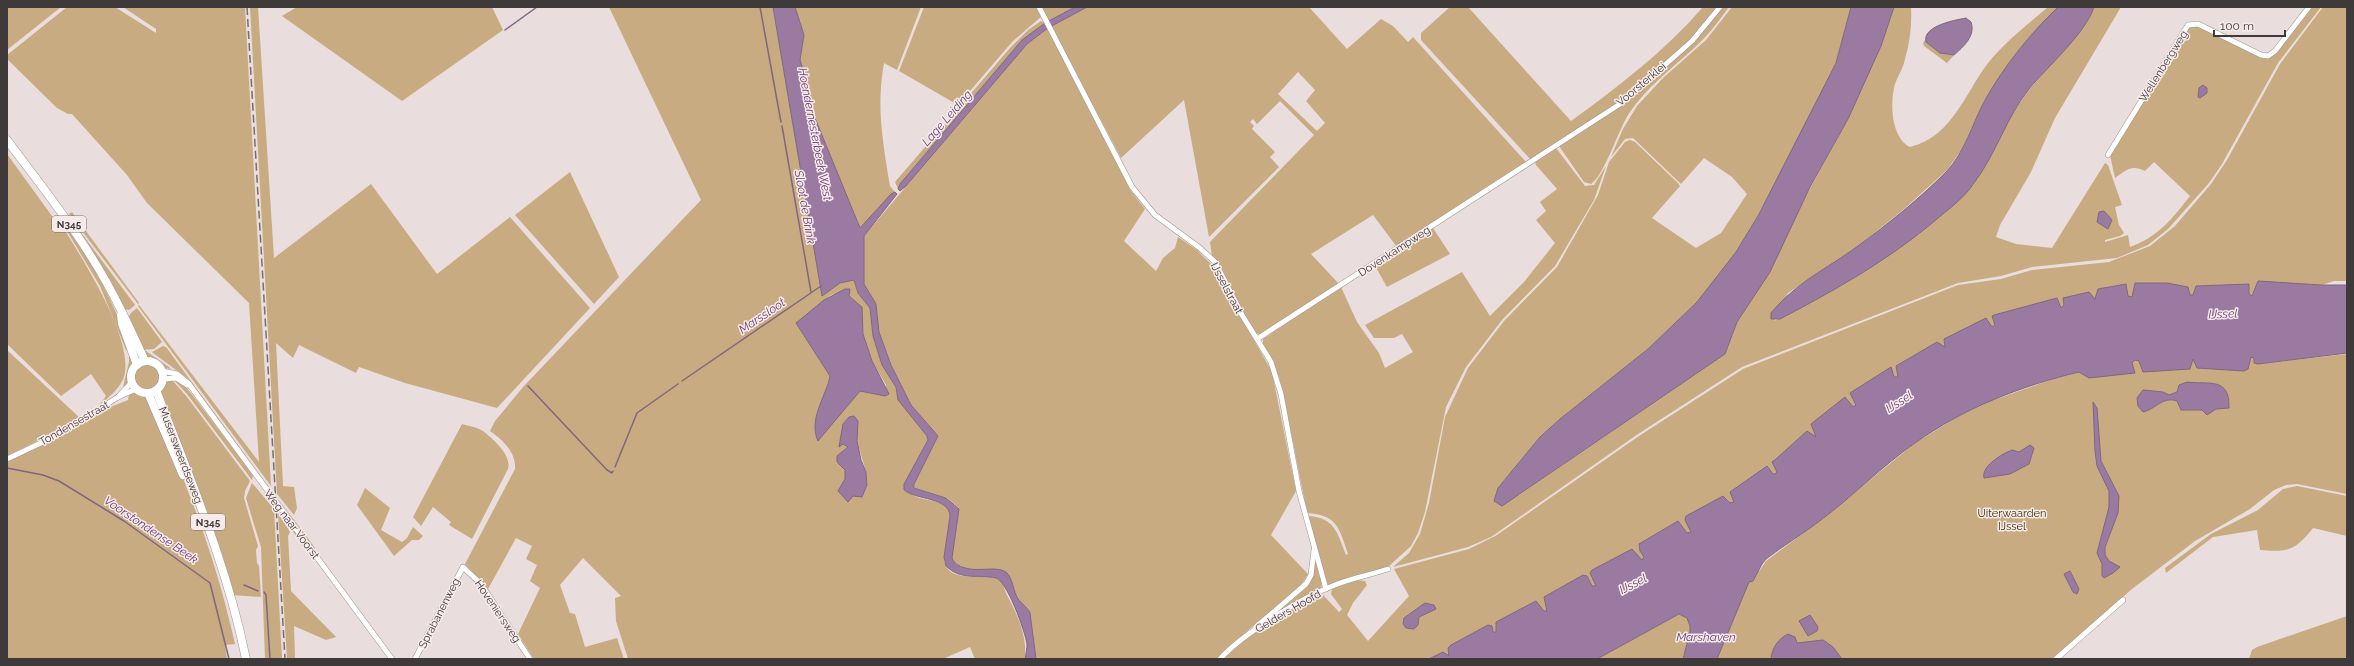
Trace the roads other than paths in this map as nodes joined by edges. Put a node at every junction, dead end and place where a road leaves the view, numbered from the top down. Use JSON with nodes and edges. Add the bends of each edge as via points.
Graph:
{"nodes":[{"id":1,"x":1039,"y":7,"type":"edge"},
{"id":2,"x":1720,"y":7,"type":"edge"},
{"id":3,"x":2310,"y":7,"type":"edge"},
{"id":4,"x":7,"y":140,"type":"edge"},
{"id":5,"x":2108,"y":155,"type":"dead end"},
{"id":6,"x":1530,"y":162,"type":"joint"},
{"id":7,"x":121,"y":314,"type":"junction"},
{"id":8,"x":1257,"y":340,"type":"junction"},
{"id":9,"x":145,"y":361,"type":"junction"},
{"id":10,"x":137,"y":364,"type":"junction"},
{"id":11,"x":162,"y":375,"type":"junction"},
{"id":12,"x":134,"y":385,"type":"junction"},
{"id":13,"x":156,"y":390,"type":"junction"},
{"id":14,"x":148,"y":393,"type":"junction"},
{"id":15,"x":7,"y":459,"type":"edge"},
{"id":16,"x":1314,"y":543,"type":"junction"},
{"id":17,"x":463,"y":567,"type":"joint"},
{"id":18,"x":1388,"y":569,"type":"dead end"},
{"id":19,"x":1326,"y":589,"type":"junction"},
{"id":20,"x":2123,"y":600,"type":"dead end"},
{"id":21,"x":1251,"y":632,"type":"junction"},
{"id":22,"x":240,"y":659,"type":"edge"},
{"id":23,"x":246,"y":659,"type":"edge"},
{"id":24,"x":392,"y":659,"type":"edge"},
{"id":25,"x":415,"y":659,"type":"edge"},
{"id":26,"x":530,"y":659,"type":"edge"},
{"id":27,"x":1220,"y":659,"type":"edge"},
{"id":28,"x":2056,"y":659,"type":"edge"}],
"edges":[{"from":1,"to":8,"type":"street","name":"IJsselstraat","via":[[1132,187],[1155,215],[1215,262]]},
{"from":2,"to":6,"type":"street","name":"Voorsterklei","via":[[1698,35],[1634,94]]},
{"from":3,"to":5,"type":"street","name":"Wellenbergweg","via":[[2268,56],[2261,55],[2198,24],[2188,25]]},
{"from":4,"to":7,"type":"main road","number":"N345","via":[[86,249]]},
{"from":6,"to":8,"type":"street","name":"Dovenkampweg"},
{"from":7,"to":9,"type":"main road","number":"N345","via":[[128,322]]},
{"from":7,"to":10,"type":"main road","number":"N345","via":[[122,324]]},
{"from":8,"to":16,"type":"street","name":"IJsselstraat","via":[[1278,379],[1299,491]]},
{"from":9,"to":10,"type":"main road"},
{"from":9,"to":11,"type":"main road","via":[[155,363]]},
{"from":10,"to":12,"type":"main road","via":[[132,373]]},
{"from":11,"to":13,"type":"main road"},
{"from":11,"to":24,"type":"street","name":"Weg naar Voorst","via":[[176,378],[192,389]]},
{"from":12,"to":14,"type":"main road"},
{"from":12,"to":15,"type":"street","name":"Tondensestraat","via":[[60,434]]},
{"from":13,"to":14,"type":"main road"},
{"from":13,"to":23,"type":"main road","name":"Musersweerdseweg","number":"N345","via":[[222,565]]},
{"from":14,"to":22,"type":"main road","name":"Musersweerdseweg","number":"N345","via":[[189,489],[218,567]]},
{"from":16,"to":19,"type":"street","name":"IJsselstraat"},
{"from":16,"to":21,"type":"street","name":"IJsselstraat","via":[[1313,564],[1306,584]]},
{"from":17,"to":25,"type":"street","name":"Sprabanenweg"},
{"from":17,"to":26,"type":"street","name":"Hoveniersweg","via":[[481,584]]},
{"from":18,"to":19,"type":"street","name":"Gelders Hoofd"},
{"from":19,"to":21,"type":"street","name":"Gelders Hoofd"},
{"from":20,"to":28,"type":"street"},
{"from":21,"to":27,"type":"street","name":"Gelders Hoofd"}]}
